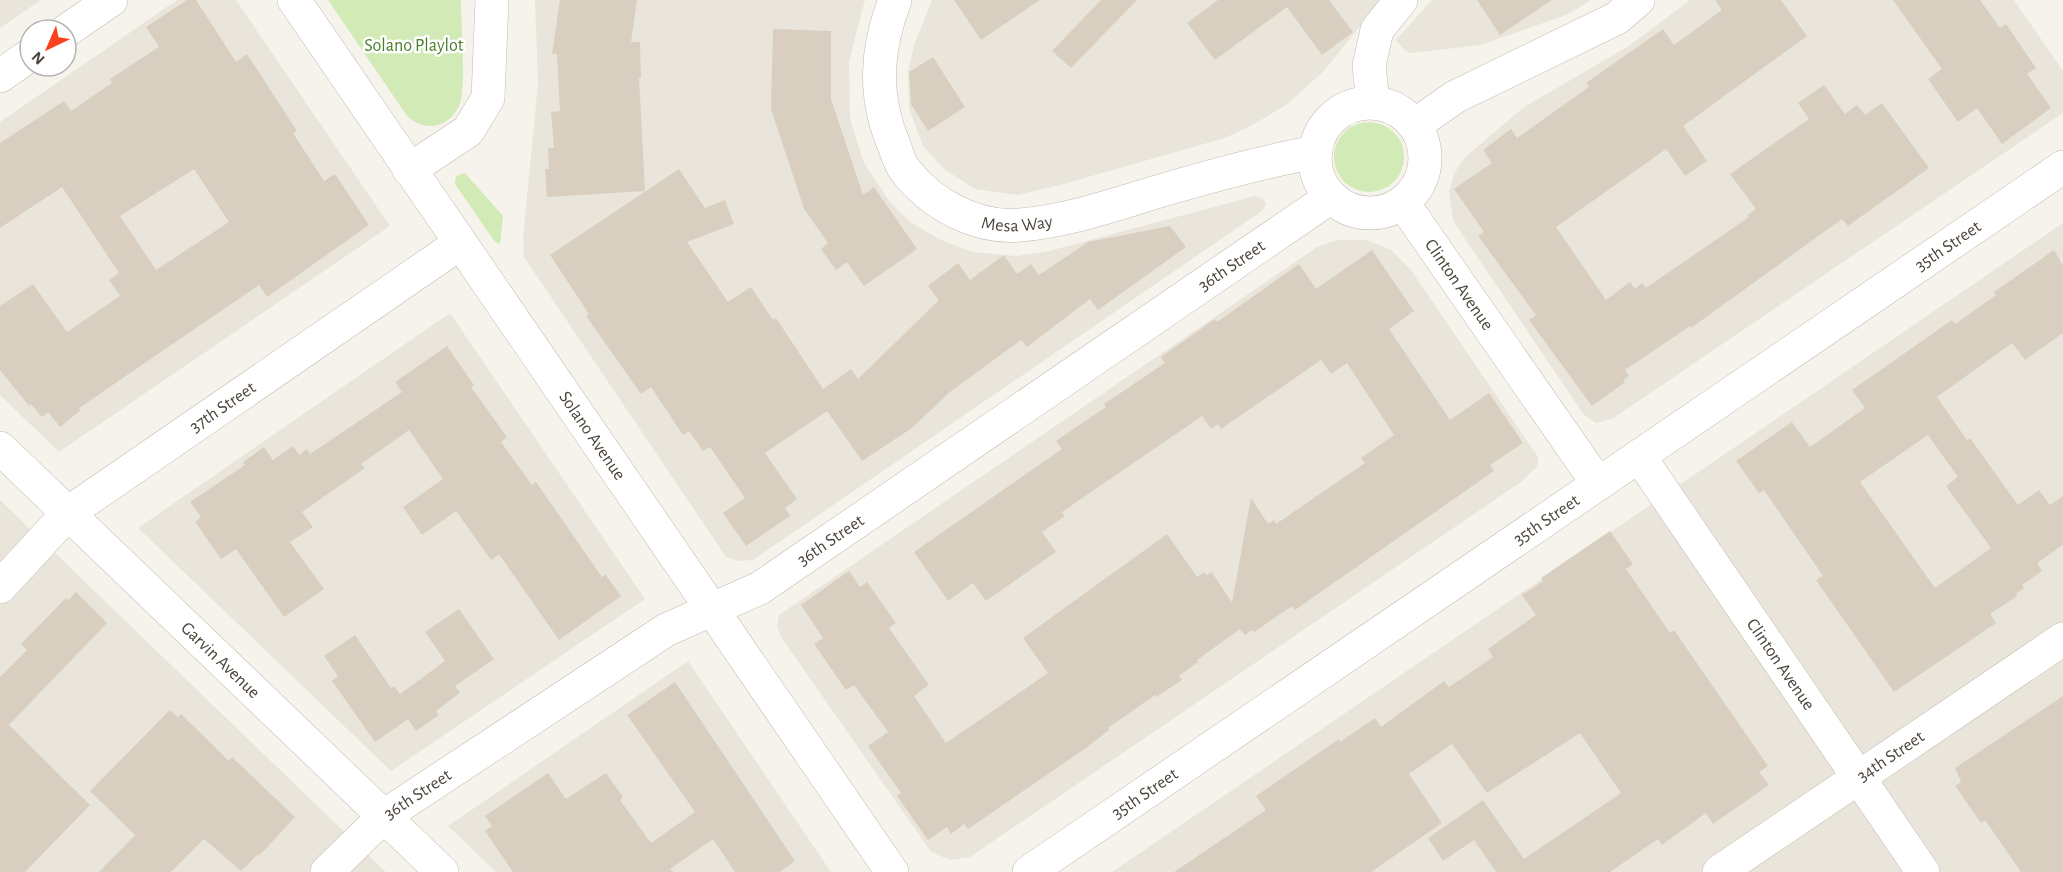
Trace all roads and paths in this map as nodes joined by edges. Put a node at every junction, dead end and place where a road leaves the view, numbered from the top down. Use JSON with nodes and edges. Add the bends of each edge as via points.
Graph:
{"nodes":[{"id":1,"x":111,"y":0,"type":"edge"},
{"id":2,"x":294,"y":0,"type":"edge"},
{"id":3,"x":492,"y":0,"type":"edge"},
{"id":4,"x":895,"y":0,"type":"edge"},
{"id":5,"x":1401,"y":0,"type":"edge"},
{"id":6,"x":1638,"y":0,"type":"edge"},
{"id":7,"x":78,"y":23,"type":"edge"},
{"id":8,"x":18,"y":64,"type":"edge"},
{"id":9,"x":0,"y":76,"type":"edge"},
{"id":10,"x":1373,"y":103,"type":"junction"},
{"id":11,"x":1415,"y":125,"type":"junction"},
{"id":12,"x":1316,"y":152,"type":"junction"},
{"id":13,"x":2063,"y":167,"type":"edge"},
{"id":14,"x":409,"y":170,"type":"junction"},
{"id":15,"x":1331,"y":197,"type":"junction"},
{"id":16,"x":1402,"y":203,"type":"junction"},
{"id":17,"x":459,"y":244,"type":"junction"},
{"id":18,"x":0,"y":448,"type":"edge"},
{"id":19,"x":1639,"y":456,"type":"junction"},
{"id":20,"x":1598,"y":484,"type":"junction"},
{"id":21,"x":68,"y":513,"type":"junction"},
{"id":22,"x":0,"y":587,"type":"edge"},
{"id":23,"x":711,"y":610,"type":"junction"},
{"id":24,"x":2063,"y":639,"type":"edge"},
{"id":25,"x":1859,"y":778,"type":"junction"},
{"id":26,"x":384,"y":816,"type":"junction"},
{"id":27,"x":1032,"y":871,"type":"edge"},
{"id":28,"x":327,"y":872,"type":"edge"},
{"id":29,"x":442,"y":872,"type":"edge"},
{"id":30,"x":892,"y":872,"type":"edge"},
{"id":31,"x":1719,"y":872,"type":"edge"},
{"id":32,"x":1923,"y":872,"type":"edge"}],
"edges":[{"from":1,"to":7,"type":"street"},
{"from":2,"to":14,"type":"street","name":"Solano Avenue"},
{"from":3,"to":14,"type":"street","via":[[488,98],[468,131]]},
{"from":4,"to":12,"type":"street","name":"Mesa Way","via":[[885,27],[877,73],[884,121],[904,169],[938,203],[976,220],[1018,226],[1070,217],[1253,164]]},
{"from":5,"to":10,"type":"street","via":[[1377,30],[1369,66]]},
{"from":6,"to":11,"type":"street","via":[[1617,18],[1455,97]]},
{"from":8,"to":9,"type":"street"},
{"from":10,"to":11,"type":"street","via":[[1396,109]]},
{"from":10,"to":12,"type":"street","via":[[1337,114],[1324,128]]},
{"from":11,"to":16,"type":"street","via":[[1423,142],[1425,167],[1419,184]]},
{"from":12,"to":15,"type":"street","via":[[1316,170]]},
{"from":13,"to":19,"type":"street","name":"35th Street"},
{"from":14,"to":17,"type":"street","name":"Solano Avenue"},
{"from":15,"to":16,"type":"street","via":[[1353,210],[1372,213]]},
{"from":15,"to":23,"type":"street","name":"36th Street","via":[[760,588]]},
{"from":16,"to":20,"type":"street","name":"Clinton Avenue"},
{"from":17,"to":21,"type":"street","name":"37th Street"},
{"from":17,"to":23,"type":"street","name":"Solano Avenue"},
{"from":18,"to":21,"type":"street","name":"Garvin Avenue"},
{"from":19,"to":20,"type":"street","name":"35th Street"},
{"from":19,"to":25,"type":"street","name":"Clinton Avenue"},
{"from":20,"to":27,"type":"street","name":"35th Street"},
{"from":21,"to":22,"type":"street","name":"37th Street"},
{"from":21,"to":26,"type":"street","name":"Garvin Avenue"},
{"from":23,"to":26,"type":"street","name":"36th Street","via":[[666,630]]},
{"from":23,"to":30,"type":"street","name":"Solano Avenue"},
{"from":24,"to":25,"type":"street","name":"34th Street"},
{"from":25,"to":31,"type":"street","name":"34th Street"},
{"from":25,"to":32,"type":"street","name":"Clinton Avenue"},
{"from":26,"to":28,"type":"street","name":"36th Street"},
{"from":26,"to":29,"type":"street","name":"Garvin Avenue"}]}
